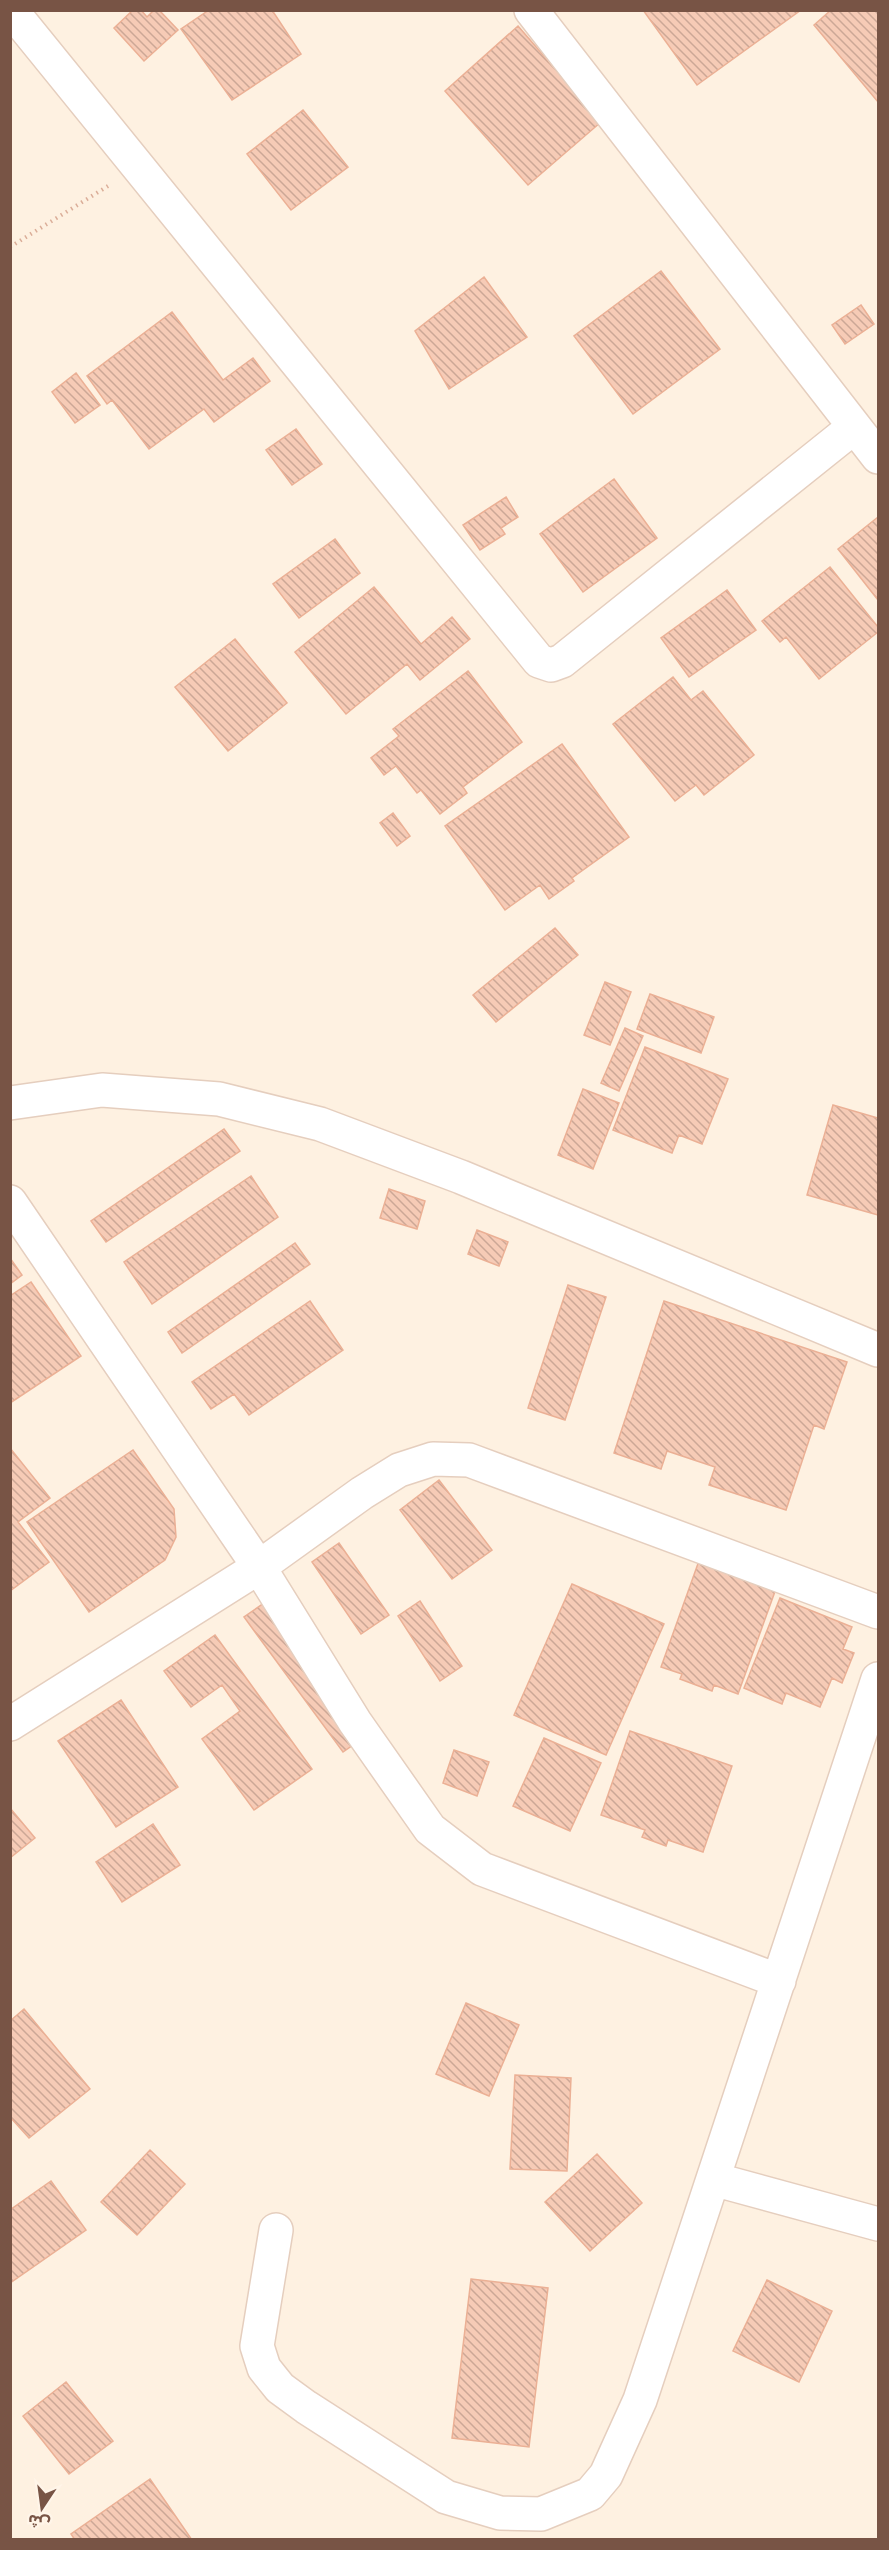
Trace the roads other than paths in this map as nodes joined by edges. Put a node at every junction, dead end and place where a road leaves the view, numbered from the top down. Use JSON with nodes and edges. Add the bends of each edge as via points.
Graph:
{"nodes":[{"id":1,"x":11,"y":10,"type":"edge"},
{"id":2,"x":531,"y":10,"type":"edge"},
{"id":3,"x":854,"y":427,"type":"junction"},
{"id":4,"x":879,"y":457,"type":"edge"},
{"id":5,"x":10,"y":1103,"type":"edge"},
{"id":6,"x":10,"y":1202,"type":"edge"},
{"id":7,"x":879,"y":1350,"type":"edge"},
{"id":8,"x":259,"y":1567,"type":"junction"},
{"id":9,"x":879,"y":1612,"type":"edge"},
{"id":10,"x":879,"y":1679,"type":"edge"},
{"id":11,"x":10,"y":1724,"type":"edge"},
{"id":12,"x":779,"y":1981,"type":"junction"},
{"id":13,"x":713,"y":2179,"type":"junction"},
{"id":14,"x":879,"y":2224,"type":"edge"},
{"id":15,"x":276,"y":2230,"type":"dead end"}],
"edges":[{"from":1,"to":3,"type":"street","via":[[539,661],[551,665],[562,661]]},
{"from":2,"to":3,"type":"street"},
{"from":3,"to":4,"type":"street"},
{"from":5,"to":7,"type":"street","via":[[102,1090],[219,1100],[320,1124],[461,1177]]},
{"from":6,"to":8,"type":"street"},
{"from":8,"to":9,"type":"street","via":[[399,1470],[433,1459],[469,1460]]},
{"from":8,"to":11,"type":"street"},
{"from":8,"to":12,"type":"street","via":[[355,1722],[430,1829],[482,1869]]},
{"from":10,"to":12,"type":"street"},
{"from":12,"to":13,"type":"street"},
{"from":13,"to":14,"type":"street"},
{"from":13,"to":15,"type":"street","via":[[640,2400],[606,2475],[590,2494],[542,2514],[500,2513],[446,2497],[279,2388],[264,2368],[257,2346]]}]}
